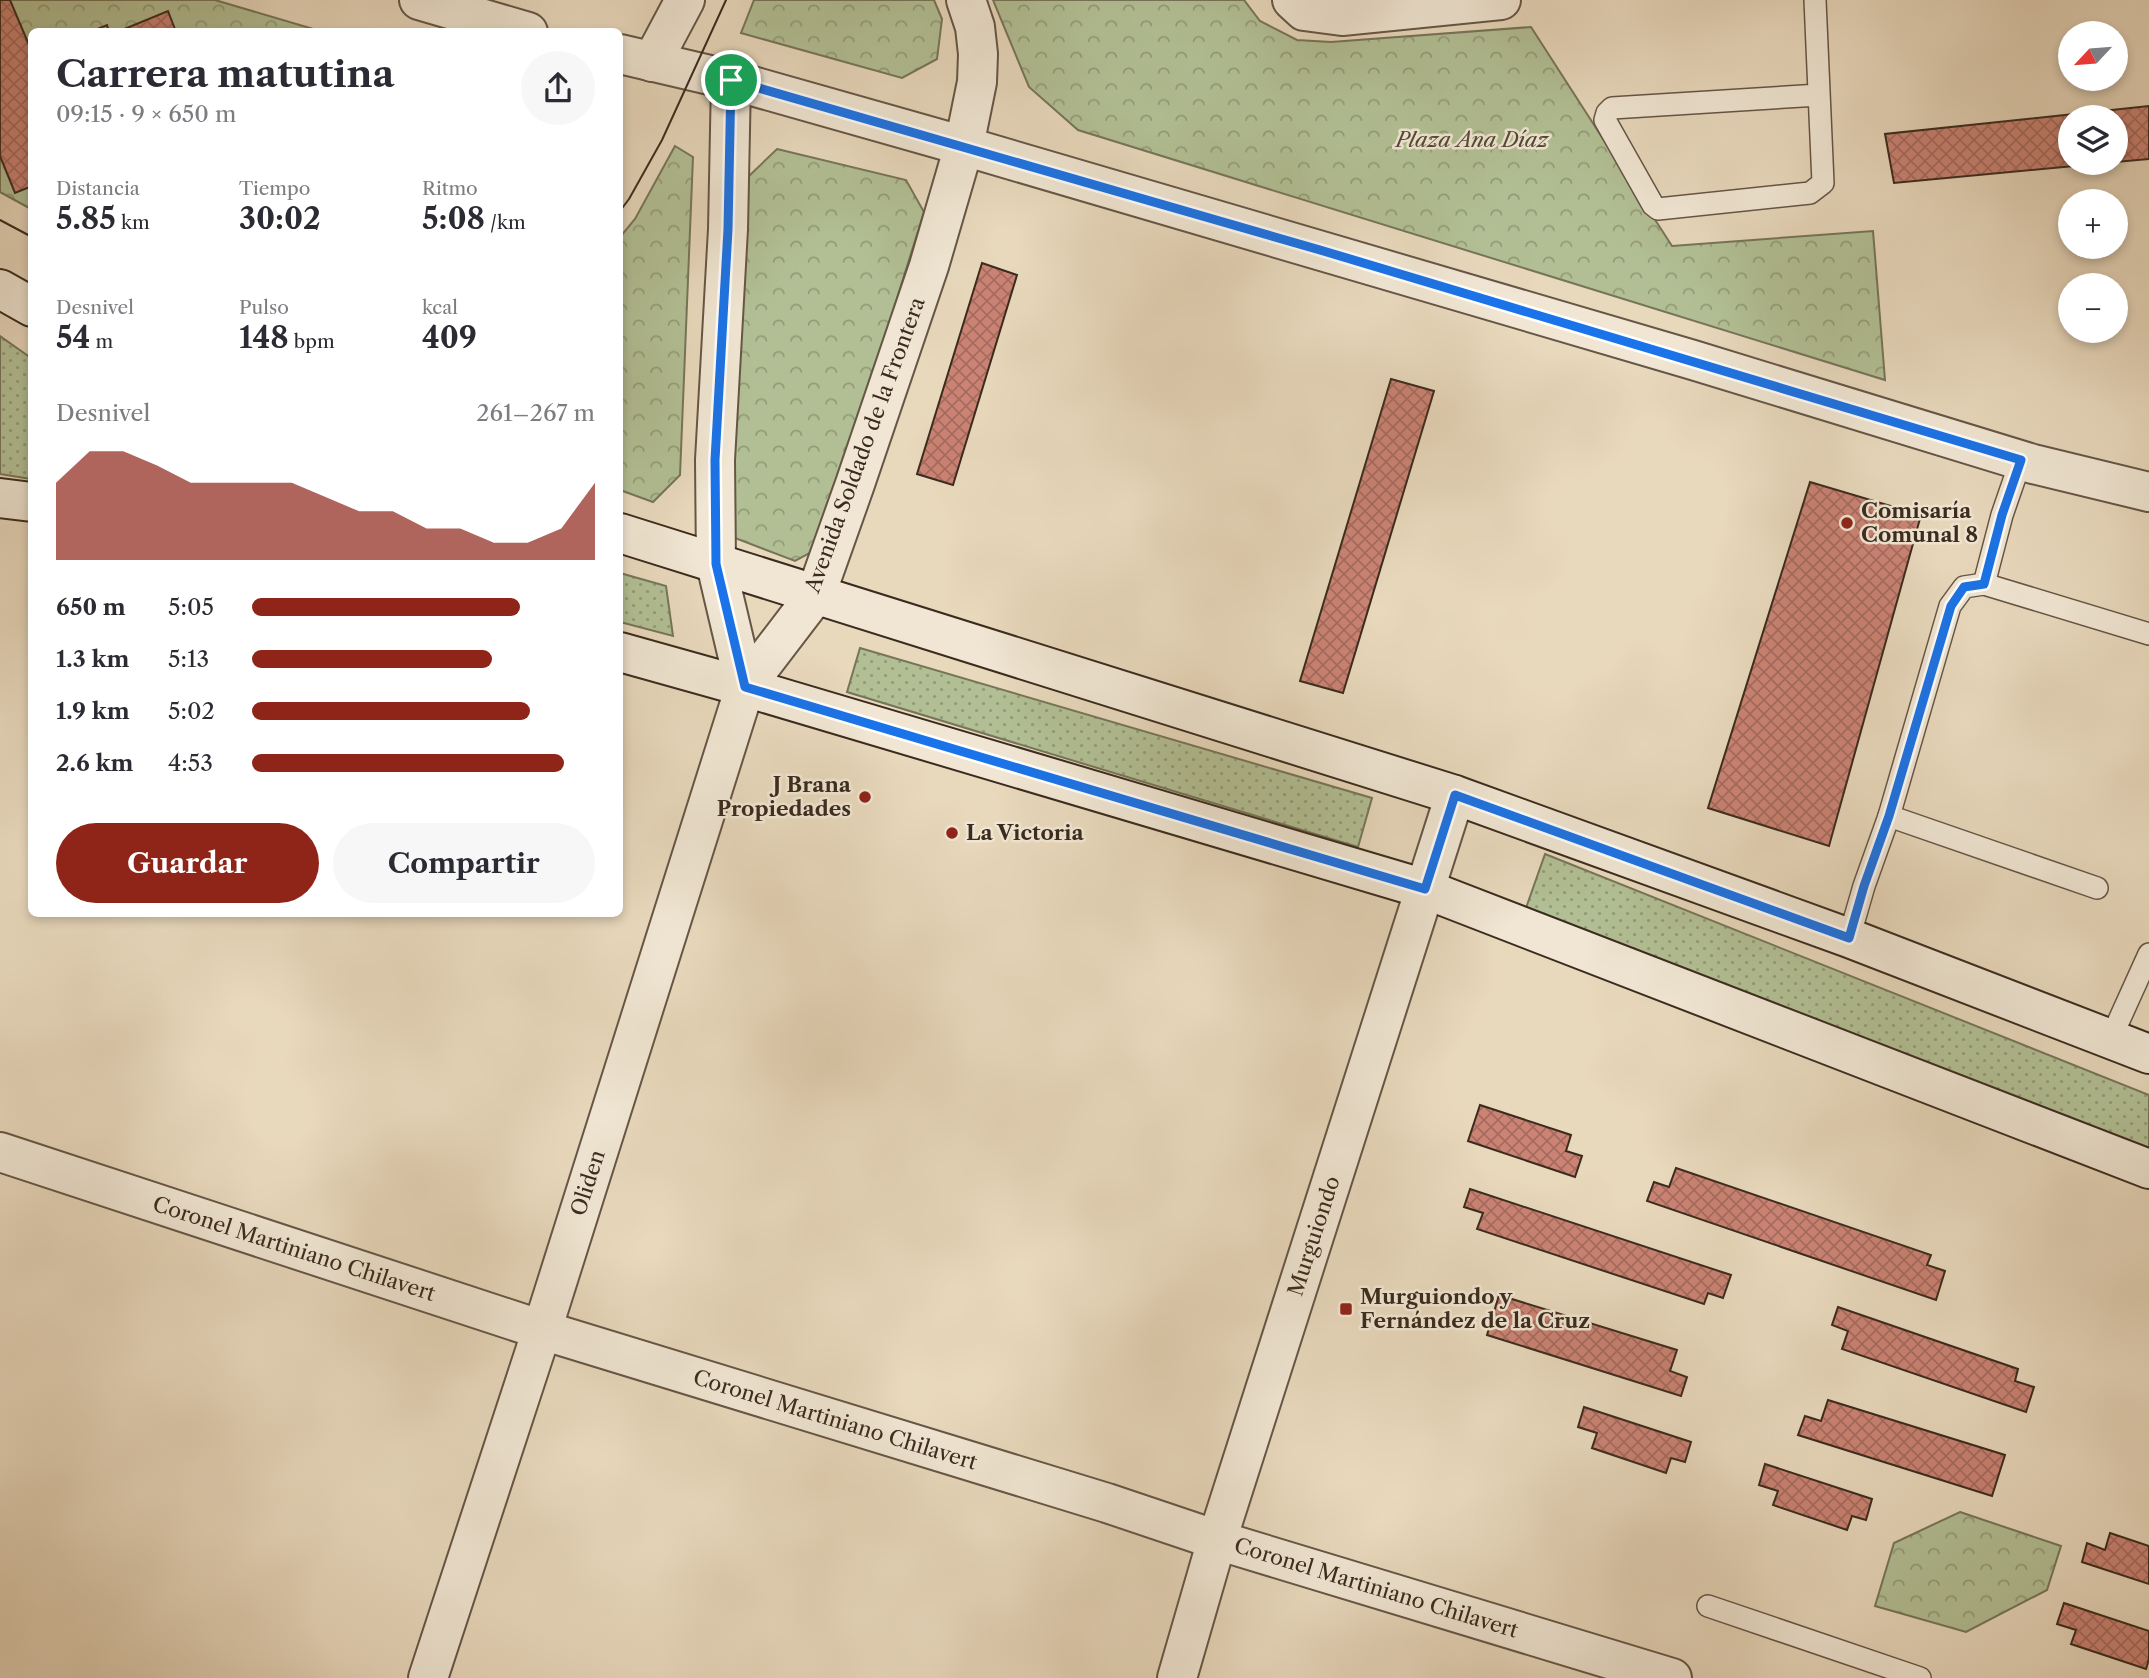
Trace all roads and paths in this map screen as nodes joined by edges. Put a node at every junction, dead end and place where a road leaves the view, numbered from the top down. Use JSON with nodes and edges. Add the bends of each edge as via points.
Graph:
{"nodes":[{"id":1,"x":419,"y":0,"type":"edge"},
{"id":2,"x":685,"y":0,"type":"edge"},
{"id":3,"x":966,"y":0,"type":"edge"},
{"id":4,"x":1292,"y":0,"type":"edge"},
{"id":5,"x":1501,"y":0,"type":"edge"},
{"id":6,"x":1815,"y":0,"type":"edge"},
{"id":7,"x":514,"y":28,"type":"edge"},
{"id":8,"x":636,"y":58,"type":"edge"},
{"id":9,"x":731,"y":80,"type":"junction"},
{"id":10,"x":1819,"y":95,"type":"junction"},
{"id":11,"x":964,"y":146,"type":"junction"},
{"id":12,"x":0,"y":289,"type":"edge"},
{"id":13,"x":28,"y":305,"type":"edge"},
{"id":14,"x":2021,"y":460,"type":"junction"},
{"id":15,"x":2149,"y":492,"type":"edge"},
{"id":16,"x":0,"y":498,"type":"edge"},
{"id":17,"x":28,"y":502,"type":"edge"},
{"id":18,"x":623,"y":534,"type":"edge"},
{"id":19,"x":716,"y":564,"type":"junction"},
{"id":20,"x":1984,"y":584,"type":"junction"},
{"id":21,"x":816,"y":594,"type":"junction"},
{"id":22,"x":2149,"y":634,"type":"edge"},
{"id":23,"x":623,"y":653,"type":"edge"},
{"id":24,"x":745,"y":687,"type":"junction"},
{"id":25,"x":1455,"y":795,"type":"junction"},
{"id":26,"x":1889,"y":816,"type":"junction"},
{"id":27,"x":2097,"y":888,"type":"dead end"},
{"id":28,"x":1425,"y":889,"type":"junction"},
{"id":29,"x":1849,"y":938,"type":"junction"},
{"id":30,"x":2149,"y":954,"type":"edge"},
{"id":31,"x":2111,"y":1038,"type":"junction"},
{"id":32,"x":2149,"y":1054,"type":"edge"},
{"id":33,"x":0,"y":1152,"type":"edge"},
{"id":34,"x":2149,"y":1169,"type":"edge"},
{"id":35,"x":542,"y":1330,"type":"junction"},
{"id":36,"x":1217,"y":1540,"type":"junction"},
{"id":37,"x":1708,"y":1606,"type":"dead end"},
{"id":38,"x":428,"y":1678,"type":"edge"},
{"id":39,"x":1177,"y":1678,"type":"edge"},
{"id":40,"x":1672,"y":1678,"type":"edge"},
{"id":41,"x":1920,"y":1678,"type":"edge"}],
"edges":[{"from":1,"to":7,"type":"street"},
{"from":2,"to":8,"type":"street"},
{"from":3,"to":11,"type":"street","name":"Avenida Soldado de la Frontera","via":[[978,54]]},
{"from":4,"to":5,"type":"street","via":[[1304,11],[1342,16]]},
{"from":6,"to":10,"type":"lane"},
{"from":8,"to":9,"type":"street"},
{"from":9,"to":11,"type":"street"},
{"from":9,"to":19,"type":"street","via":[[715,460]]},
{"from":10,"to":10,"type":"lane","via":[[1824,183],[1810,193],[1658,209],[1605,120],[1612,108]]},
{"from":11,"to":14,"type":"street"},
{"from":11,"to":21,"type":"street","name":"Avenida Soldado de la Frontera","via":[[895,369]]},
{"from":12,"to":13,"type":"street"},
{"from":14,"to":15,"type":"street"},
{"from":14,"to":20,"type":"lane"},
{"from":16,"to":17,"type":"street"},
{"from":18,"to":19,"type":"street"},
{"from":19,"to":21,"type":"street"},
{"from":19,"to":24,"type":"street"},
{"from":20,"to":22,"type":"lane"},
{"from":20,"to":26,"type":"lane","via":[[1964,587],[1951,606]]},
{"from":21,"to":24,"type":"street","name":"Avenida Soldado de la Frontera"},
{"from":21,"to":25,"type":"street"},
{"from":23,"to":24,"type":"street"},
{"from":24,"to":28,"type":"street"},
{"from":24,"to":35,"type":"street","name":"Oliden"},
{"from":25,"to":28,"type":"street","name":"Murguiondo"},
{"from":25,"to":29,"type":"street"},
{"from":26,"to":27,"type":"lane"},
{"from":26,"to":29,"type":"lane"},
{"from":28,"to":34,"type":"street"},
{"from":28,"to":36,"type":"street","name":"Murguiondo"},
{"from":29,"to":31,"type":"street"},
{"from":30,"to":31,"type":"lane"},
{"from":31,"to":32,"type":"street"},
{"from":33,"to":35,"type":"street","name":"Coronel Martiniano Chilavert"},
{"from":35,"to":36,"type":"street","name":"Coronel Martiniano Chilavert"},
{"from":35,"to":38,"type":"street","name":"Oliden"},
{"from":36,"to":39,"type":"street","name":"Murguiondo"},
{"from":36,"to":40,"type":"street","name":"Coronel Martiniano Chilavert"},
{"from":37,"to":41,"type":"lane"}]}
